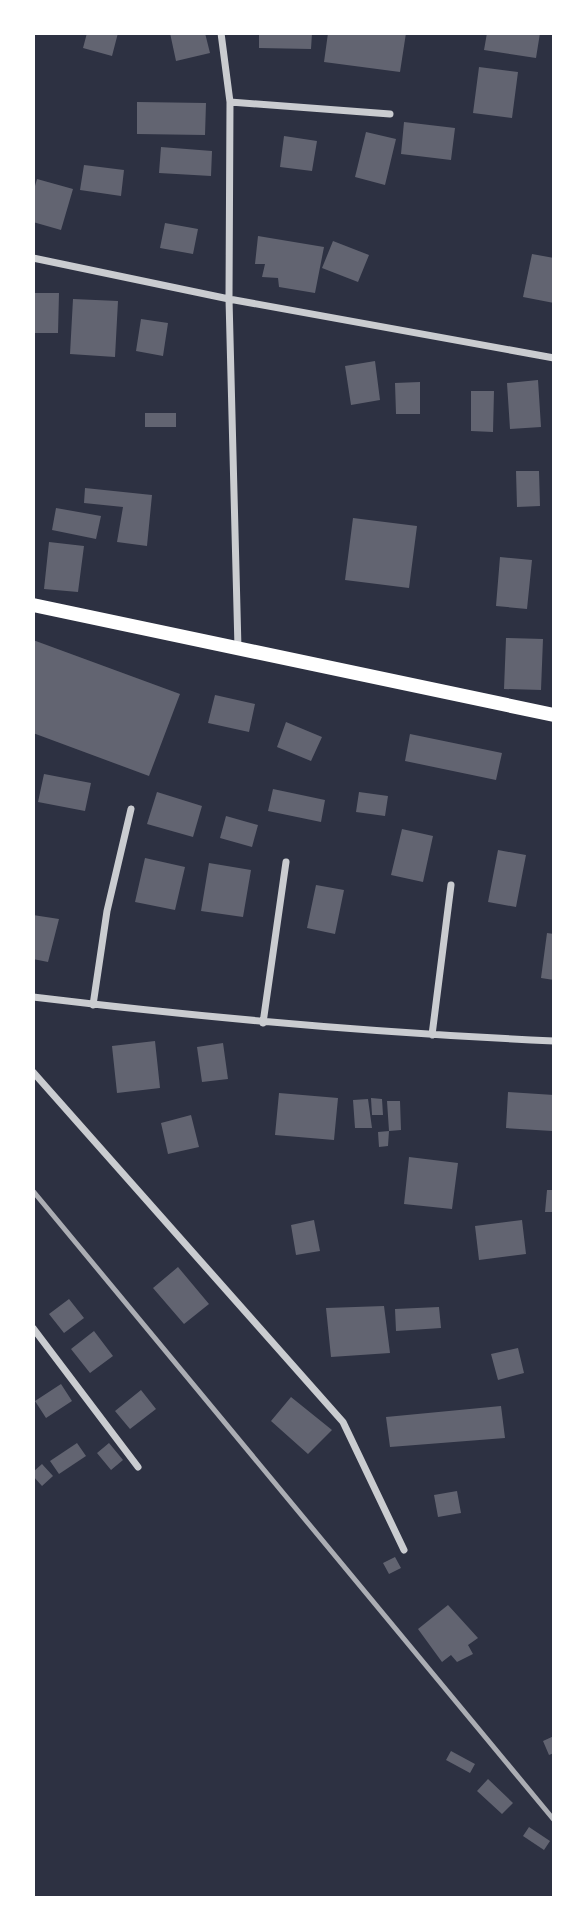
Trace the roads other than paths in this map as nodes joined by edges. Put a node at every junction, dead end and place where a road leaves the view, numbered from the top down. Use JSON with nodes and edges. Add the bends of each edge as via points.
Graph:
{"nodes":[{"id":1,"x":221,"y":33,"type":"edge"},
{"id":2,"x":230,"y":102,"type":"junction"},
{"id":3,"x":390,"y":114,"type":"dead end"},
{"id":4,"x":33,"y":258,"type":"edge"},
{"id":5,"x":229,"y":299,"type":"junction"},
{"id":6,"x":554,"y":358,"type":"edge"},
{"id":7,"x":33,"y":605,"type":"edge"},
{"id":8,"x":238,"y":648,"type":"junction"},
{"id":9,"x":554,"y":715,"type":"edge"},
{"id":10,"x":131,"y":809,"type":"dead end"},
{"id":11,"x":286,"y":862,"type":"dead end"},
{"id":12,"x":451,"y":885,"type":"dead end"},
{"id":13,"x":33,"y":997,"type":"edge"},
{"id":14,"x":93,"y":1004,"type":"junction"},
{"id":15,"x":262,"y":1023,"type":"junction"},
{"id":16,"x":432,"y":1035,"type":"junction"},
{"id":17,"x":554,"y":1041,"type":"edge"},
{"id":18,"x":33,"y":1072,"type":"edge"},
{"id":19,"x":33,"y":1328,"type":"edge"},
{"id":20,"x":138,"y":1467,"type":"dead end"},
{"id":21,"x":404,"y":1550,"type":"dead end"}],
"edges":[{"from":1,"to":2,"type":"street"},
{"from":2,"to":3,"type":"street"},
{"from":2,"to":5,"type":"street"},
{"from":4,"to":5,"type":"street"},
{"from":5,"to":6,"type":"street"},
{"from":5,"to":8,"type":"street"},
{"from":7,"to":8,"type":"highway"},
{"from":8,"to":9,"type":"highway"},
{"from":10,"to":14,"type":"street","via":[[107,911]]},
{"from":11,"to":15,"type":"street"},
{"from":12,"to":16,"type":"street"},
{"from":13,"to":14,"type":"street"},
{"from":14,"to":15,"type":"street"},
{"from":15,"to":16,"type":"street"},
{"from":16,"to":17,"type":"street"},
{"from":18,"to":21,"type":"street","via":[[343,1422]]},
{"from":19,"to":20,"type":"street"}]}
